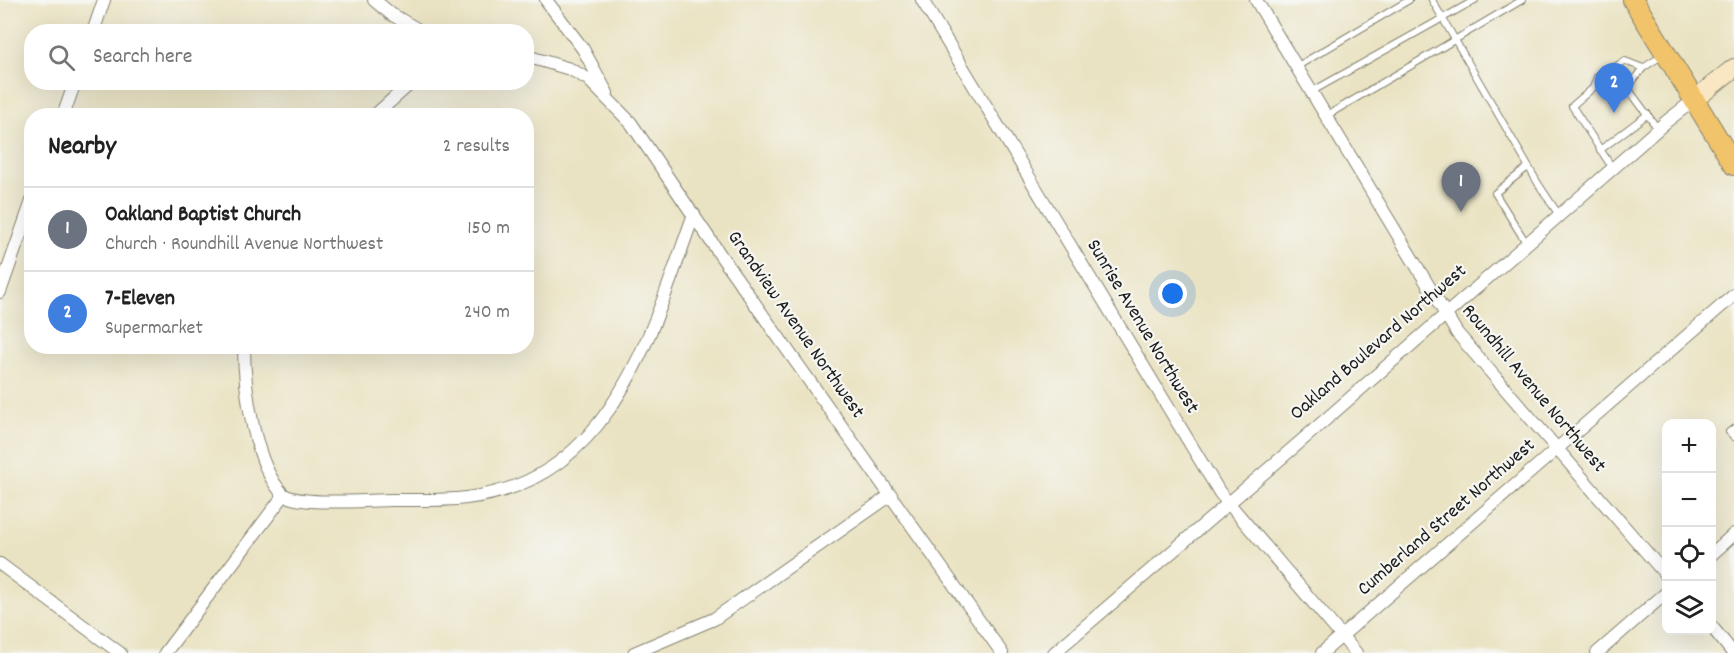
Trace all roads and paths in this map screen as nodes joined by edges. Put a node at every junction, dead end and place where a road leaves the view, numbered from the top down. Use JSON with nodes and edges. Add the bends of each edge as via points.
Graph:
{"nodes":[{"id":1,"x":104,"y":0,"type":"edge"},
{"id":2,"x":374,"y":0,"type":"edge"},
{"id":3,"x":546,"y":0,"type":"edge"},
{"id":4,"x":922,"y":0,"type":"edge"},
{"id":5,"x":1257,"y":0,"type":"edge"},
{"id":6,"x":1409,"y":0,"type":"edge"},
{"id":7,"x":1432,"y":0,"type":"edge"},
{"id":8,"x":1474,"y":0,"type":"edge"},
{"id":9,"x":1522,"y":0,"type":"edge"},
{"id":10,"x":1634,"y":0,"type":"edge"},
{"id":11,"x":1442,"y":19,"type":"junction"},
{"id":12,"x":96,"y":24,"type":"edge"},
{"id":13,"x":408,"y":24,"type":"edge"},
{"id":14,"x":1454,"y":41,"type":"junction"},
{"id":15,"x":1666,"y":53,"type":"junction"},
{"id":16,"x":534,"y":58,"type":"edge"},
{"id":17,"x":1296,"y":67,"type":"junction"},
{"id":18,"x":1612,"y":67,"type":"junction"},
{"id":19,"x":1643,"y":68,"type":"junction"},
{"id":20,"x":1734,"y":68,"type":"edge"},
{"id":21,"x":1629,"y":86,"type":"junction"},
{"id":22,"x":72,"y":90,"type":"edge"},
{"id":23,"x":403,"y":90,"type":"edge"},
{"id":24,"x":1311,"y":92,"type":"junction"},
{"id":25,"x":610,"y":99,"type":"junction"},
{"id":26,"x":1694,"y":100,"type":"junction"},
{"id":27,"x":66,"y":108,"type":"edge"},
{"id":28,"x":383,"y":108,"type":"edge"},
{"id":29,"x":1648,"y":114,"type":"junction"},
{"id":30,"x":1326,"y":116,"type":"junction"},
{"id":31,"x":1658,"y":129,"type":"junction"},
{"id":32,"x":1600,"y":150,"type":"junction"},
{"id":33,"x":1731,"y":154,"type":"edge"},
{"id":34,"x":1528,"y":166,"type":"junction"},
{"id":35,"x":1613,"y":169,"type":"junction"},
{"id":36,"x":694,"y":214,"type":"junction"},
{"id":37,"x":1560,"y":216,"type":"junction"},
{"id":38,"x":24,"y":224,"type":"edge"},
{"id":39,"x":1527,"y":244,"type":"junction"},
{"id":40,"x":0,"y":292,"type":"edge"},
{"id":41,"x":1734,"y":295,"type":"edge"},
{"id":42,"x":1446,"y":315,"type":"junction"},
{"id":43,"x":244,"y":354,"type":"edge"},
{"id":44,"x":1734,"y":428,"type":"edge"},
{"id":45,"x":1734,"y":437,"type":"edge"},
{"id":46,"x":1557,"y":449,"type":"junction"},
{"id":47,"x":284,"y":495,"type":"junction"},
{"id":48,"x":891,"y":495,"type":"junction"},
{"id":49,"x":1228,"y":504,"type":"junction"},
{"id":50,"x":1734,"y":534,"type":"edge"},
{"id":51,"x":1716,"y":550,"type":"edge"},
{"id":52,"x":0,"y":564,"type":"edge"},
{"id":53,"x":1662,"y":570,"type":"edge"},
{"id":54,"x":1662,"y":596,"type":"edge"},
{"id":55,"x":1716,"y":632,"type":"edge"},
{"id":56,"x":1343,"y":635,"type":"junction"},
{"id":57,"x":120,"y":653,"type":"edge"},
{"id":58,"x":165,"y":653,"type":"edge"},
{"id":59,"x":634,"y":653,"type":"edge"},
{"id":60,"x":1002,"y":653,"type":"edge"},
{"id":61,"x":1054,"y":653,"type":"edge"},
{"id":62,"x":1322,"y":653,"type":"edge"},
{"id":63,"x":1356,"y":653,"type":"edge"},
{"id":64,"x":1597,"y":653,"type":"edge"},
{"id":65,"x":1733,"y":653,"type":"edge"}],
"edges":[{"from":1,"to":12,"type":"street"},
{"from":2,"to":13,"type":"street"},
{"from":3,"to":25,"type":"street","via":[[583,49]]},
{"from":4,"to":49,"type":"street","name":"Sunrise Avenue Northwest"},
{"from":5,"to":17,"type":"street","name":"Roundhill Avenue Northwest"},
{"from":6,"to":17,"type":"lane"},
{"from":7,"to":11,"type":"lane"},
{"from":8,"to":11,"type":"lane"},
{"from":9,"to":14,"type":"lane"},
{"from":10,"to":15,"type":"main road"},
{"from":11,"to":14,"type":"lane"},
{"from":11,"to":24,"type":"lane"},
{"from":14,"to":30,"type":"lane"},
{"from":14,"to":34,"type":"lane"},
{"from":15,"to":19,"type":"lane"},
{"from":15,"to":26,"type":"main road"},
{"from":16,"to":25,"type":"street","name":"Grandview Avenue Northwest","via":[[570,69]]},
{"from":17,"to":24,"type":"street","name":"Roundhill Avenue Northwest"},
{"from":18,"to":19,"type":"lane","via":[[1625,61]]},
{"from":18,"to":21,"type":"lane"},
{"from":18,"to":32,"type":"lane","via":[[1597,77],[1593,88],[1572,106]]},
{"from":19,"to":21,"type":"lane"},
{"from":20,"to":26,"type":"street","name":"Oakland Boulevard Northwest"},
{"from":21,"to":29,"type":"lane"},
{"from":22,"to":27,"type":"street"},
{"from":23,"to":28,"type":"street"},
{"from":24,"to":30,"type":"street","name":"Roundhill Avenue Northwest"},
{"from":25,"to":36,"type":"street","name":"Grandview Avenue Northwest"},
{"from":26,"to":31,"type":"street","name":"Oakland Boulevard Northwest"},
{"from":26,"to":33,"type":"main road"},
{"from":29,"to":31,"type":"lane"},
{"from":29,"to":32,"type":"lane"},
{"from":30,"to":42,"type":"street","name":"Roundhill Avenue Northwest"},
{"from":31,"to":35,"type":"street","name":"Oakland Boulevard Northwest"},
{"from":32,"to":35,"type":"lane"},
{"from":34,"to":37,"type":"lane"},
{"from":34,"to":39,"type":"lane","via":[[1495,193]]},
{"from":35,"to":37,"type":"street","name":"Oakland Boulevard Northwest"},
{"from":36,"to":47,"type":"street","via":[[622,393],[588,436],[558,463],[512,486],[466,498],[308,501]]},
{"from":36,"to":48,"type":"street","name":"Grandview Avenue Northwest"},
{"from":37,"to":39,"type":"street","name":"Oakland Boulevard Northwest"},
{"from":38,"to":40,"type":"street"},
{"from":39,"to":42,"type":"street","name":"Oakland Boulevard Northwest"},
{"from":41,"to":46,"type":"street","name":"Cumberland Street Northwest"},
{"from":42,"to":46,"type":"street","name":"Roundhill Avenue Northwest","via":[[1457,333]]},
{"from":42,"to":49,"type":"street","name":"Oakland Boulevard Northwest"},
{"from":43,"to":47,"type":"street","via":[[244,383],[254,430]]},
{"from":44,"to":45,"type":"lane","via":[[1729,432]]},
{"from":46,"to":53,"type":"street","name":"Roundhill Avenue Northwest"},
{"from":46,"to":56,"type":"street","name":"Cumberland Street Northwest"},
{"from":47,"to":58,"type":"street"},
{"from":48,"to":59,"type":"street","via":[[714,619]]},
{"from":48,"to":60,"type":"street","name":"Grandview Avenue Northwest"},
{"from":49,"to":56,"type":"street","name":"Sunrise Avenue Northwest"},
{"from":49,"to":61,"type":"street","name":"Oakland Boulevard Northwest"},
{"from":50,"to":51,"type":"street"},
{"from":52,"to":57,"type":"street"},
{"from":54,"to":64,"type":"street"},
{"from":55,"to":65,"type":"street"},
{"from":56,"to":62,"type":"street","name":"Cumberland Street Northwest"},
{"from":56,"to":63,"type":"street","name":"Sunrise Avenue Northwest"}]}
